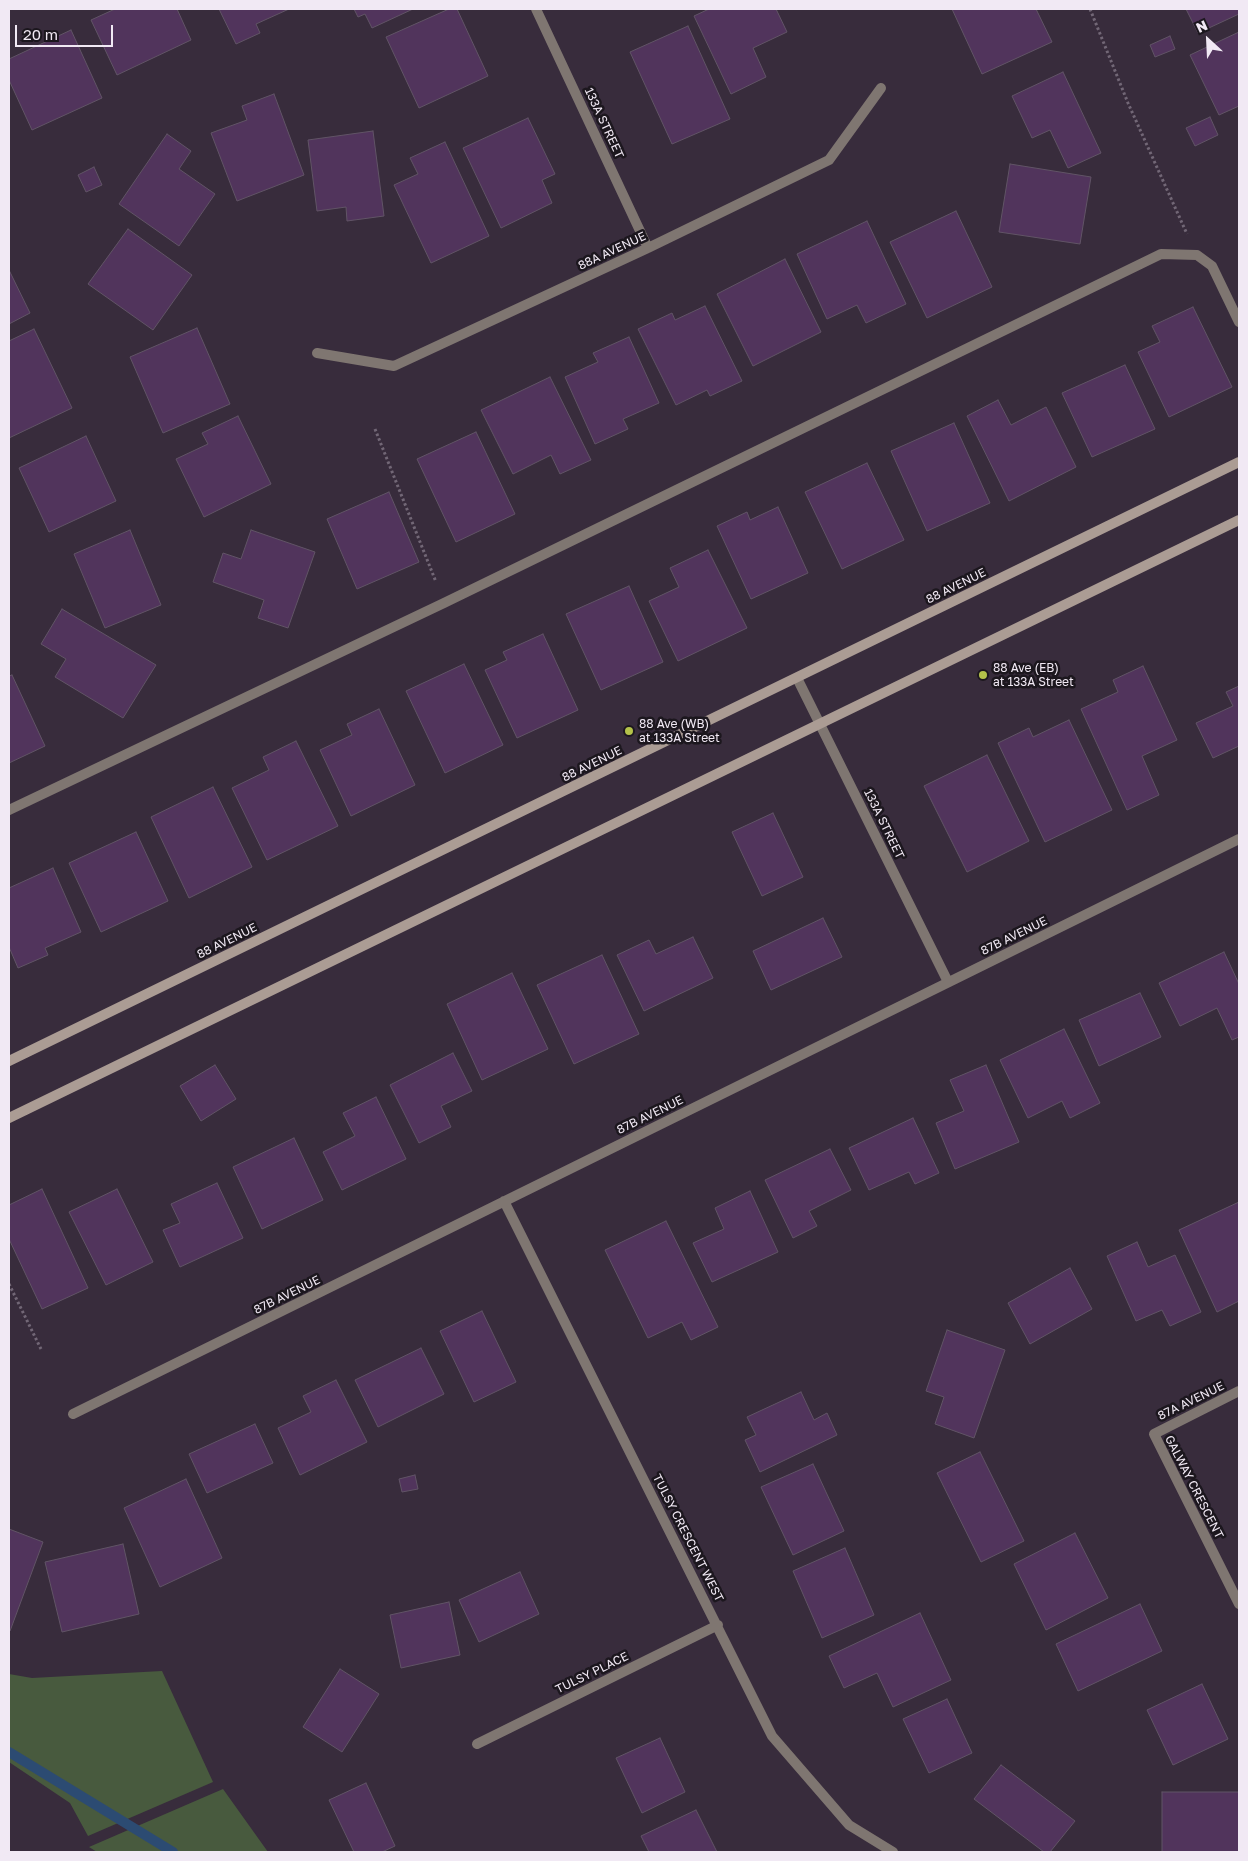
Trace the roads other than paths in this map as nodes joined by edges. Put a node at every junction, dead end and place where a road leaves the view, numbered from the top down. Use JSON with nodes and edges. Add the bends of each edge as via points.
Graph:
{"nodes":[{"id":1,"x":536,"y":9,"type":"edge"},
{"id":2,"x":881,"y":88,"type":"dead end"},
{"id":3,"x":648,"y":248,"type":"junction"},
{"id":4,"x":1239,"y":322,"type":"edge"},
{"id":5,"x":317,"y":353,"type":"dead end"},
{"id":6,"x":1239,"y":462,"type":"edge"},
{"id":7,"x":1239,"y":520,"type":"edge"},
{"id":8,"x":797,"y":678,"type":"junction"},
{"id":9,"x":820,"y":725,"type":"junction"},
{"id":10,"x":9,"y":810,"type":"edge"},
{"id":11,"x":1239,"y":839,"type":"edge"},
{"id":12,"x":948,"y":982,"type":"junction"},
{"id":13,"x":9,"y":1061,"type":"edge"},
{"id":14,"x":9,"y":1118,"type":"edge"},
{"id":15,"x":504,"y":1201,"type":"junction"},
{"id":16,"x":1239,"y":1391,"type":"edge"},
{"id":17,"x":73,"y":1414,"type":"dead end"},
{"id":18,"x":1154,"y":1434,"type":"joint"},
{"id":19,"x":1239,"y":1604,"type":"edge"},
{"id":20,"x":718,"y":1626,"type":"junction"},
{"id":21,"x":477,"y":1744,"type":"dead end"},
{"id":22,"x":893,"y":1852,"type":"edge"}],
"edges":[{"from":1,"to":3,"type":"street","name":"133A STREET"},
{"from":2,"to":3,"type":"street","name":"88A AVENUE","via":[[829,160]]},
{"from":3,"to":5,"type":"street","name":"88A AVENUE","via":[[394,366]]},
{"from":4,"to":10,"type":"street","via":[[1212,266],[1196,255],[1161,254],[444,604]]},
{"from":6,"to":8,"type":"main road","name":"88 AVENUE"},
{"from":7,"to":9,"type":"main road"},
{"from":8,"to":9,"type":"street","name":"133A STREET"},
{"from":8,"to":13,"type":"main road","name":"88 AVENUE"},
{"from":9,"to":12,"type":"street","name":"133A STREET"},
{"from":9,"to":14,"type":"main road"},
{"from":11,"to":12,"type":"street","name":"87B AVENUE"},
{"from":12,"to":15,"type":"street","name":"87B AVENUE"},
{"from":15,"to":17,"type":"street","name":"87B AVENUE"},
{"from":15,"to":20,"type":"street","name":"TULSY CRESCENT WEST"},
{"from":16,"to":18,"type":"street","name":"87A AVENUE"},
{"from":18,"to":19,"type":"street","name":"GALWAY CRESCENT"},
{"from":20,"to":21,"type":"street","name":"TULSY PLACE"},
{"from":20,"to":22,"type":"street","name":"TULSY CRESCENT WEST","via":[[772,1736],[849,1825]]}]}
